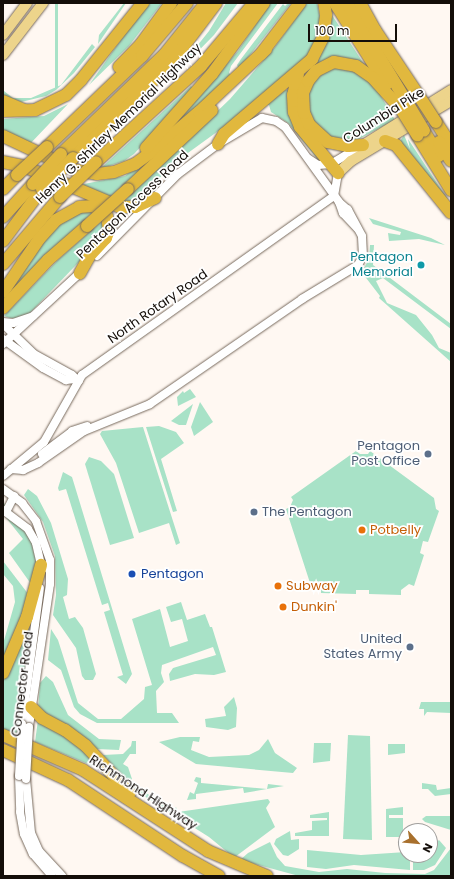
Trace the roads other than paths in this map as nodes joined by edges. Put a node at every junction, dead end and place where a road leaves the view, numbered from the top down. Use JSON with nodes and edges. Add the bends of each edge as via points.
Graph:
{"nodes":[{"id":1,"x":27,"y":3,"type":"edge"},
{"id":2,"x":43,"y":3,"type":"edge"},
{"id":3,"x":135,"y":3,"type":"edge"},
{"id":4,"x":143,"y":3,"type":"edge"},
{"id":5,"x":171,"y":3,"type":"edge"},
{"id":6,"x":187,"y":3,"type":"edge"},
{"id":7,"x":206,"y":3,"type":"edge"},
{"id":8,"x":216,"y":3,"type":"edge"},
{"id":9,"x":254,"y":3,"type":"edge"},
{"id":10,"x":264,"y":3,"type":"edge"},
{"id":11,"x":300,"y":3,"type":"edge"},
{"id":12,"x":324,"y":3,"type":"edge"},
{"id":13,"x":335,"y":3,"type":"edge"},
{"id":14,"x":347,"y":3,"type":"edge"},
{"id":15,"x":360,"y":3,"type":"edge"},
{"id":16,"x":3,"y":35,"type":"edge"},
{"id":17,"x":108,"y":47,"type":"junction"},
{"id":18,"x":266,"y":49,"type":"junction"},
{"id":19,"x":3,"y":55,"type":"edge"},
{"id":20,"x":299,"y":72,"type":"junction"},
{"id":21,"x":451,"y":90,"type":"edge"},
{"id":22,"x":3,"y":101,"type":"edge"},
{"id":23,"x":451,"y":101,"type":"edge"},
{"id":24,"x":410,"y":102,"type":"junction"},
{"id":25,"x":3,"y":111,"type":"edge"},
{"id":26,"x":26,"y":112,"type":"junction"},
{"id":27,"x":75,"y":120,"type":"junction"},
{"id":28,"x":426,"y":129,"type":"junction"},
{"id":29,"x":3,"y":136,"type":"edge"},
{"id":30,"x":385,"y":141,"type":"junction"},
{"id":31,"x":9,"y":142,"type":"edge"},
{"id":32,"x":218,"y":144,"type":"junction"},
{"id":33,"x":363,"y":145,"type":"junction"},
{"id":34,"x":451,"y":145,"type":"edge"},
{"id":35,"x":305,"y":155,"type":"junction"},
{"id":36,"x":67,"y":156,"type":"junction"},
{"id":37,"x":451,"y":161,"type":"edge"},
{"id":38,"x":3,"y":162,"type":"edge"},
{"id":39,"x":335,"y":168,"type":"junction"},
{"id":40,"x":120,"y":169,"type":"junction"},
{"id":41,"x":451,"y":175,"type":"edge"},
{"id":42,"x":38,"y":186,"type":"junction"},
{"id":43,"x":328,"y":187,"type":"junction"},
{"id":44,"x":3,"y":189,"type":"edge"},
{"id":45,"x":451,"y":190,"type":"edge"},
{"id":46,"x":155,"y":198,"type":"junction"},
{"id":47,"x":336,"y":199,"type":"junction"},
{"id":48,"x":324,"y":203,"type":"junction"},
{"id":49,"x":3,"y":210,"type":"edge"},
{"id":50,"x":451,"y":213,"type":"edge"},
{"id":51,"x":3,"y":217,"type":"edge"},
{"id":52,"x":3,"y":232,"type":"edge"},
{"id":53,"x":3,"y":241,"type":"edge"},
{"id":54,"x":3,"y":264,"type":"edge"},
{"id":55,"x":80,"y":273,"type":"junction"},
{"id":56,"x":3,"y":292,"type":"edge"},
{"id":57,"x":4,"y":306,"type":"edge"},
{"id":58,"x":39,"y":313,"type":"junction"},
{"id":59,"x":3,"y":323,"type":"edge"},
{"id":60,"x":15,"y":335,"type":"junction"},
{"id":61,"x":4,"y":342,"type":"edge"},
{"id":62,"x":77,"y":380,"type":"junction"},
{"id":63,"x":11,"y":469,"type":"junction"},
{"id":64,"x":3,"y":476,"type":"edge"},
{"id":65,"x":3,"y":489,"type":"edge"},
{"id":66,"x":14,"y":496,"type":"junction"},
{"id":67,"x":4,"y":511,"type":"edge"},
{"id":68,"x":42,"y":565,"type":"joint"},
{"id":69,"x":44,"y":580,"type":"junction"},
{"id":70,"x":3,"y":673,"type":"edge"},
{"id":71,"x":31,"y":707,"type":"junction"},
{"id":72,"x":26,"y":726,"type":"junction"},
{"id":73,"x":3,"y":736,"type":"edge"},
{"id":74,"x":3,"y":750,"type":"edge"},
{"id":75,"x":3,"y":754,"type":"edge"},
{"id":76,"x":39,"y":766,"type":"junction"},
{"id":77,"x":22,"y":778,"type":"junction"},
{"id":78,"x":146,"y":810,"type":"junction"},
{"id":79,"x":52,"y":876,"type":"edge"},
{"id":80,"x":62,"y":876,"type":"edge"},
{"id":81,"x":218,"y":876,"type":"edge"},
{"id":82,"x":267,"y":876,"type":"edge"}],
"edges":[{"from":1,"to":16,"type":"main road"},
{"from":2,"to":19,"type":"main road"},
{"from":3,"to":17,"type":"highway"},
{"from":4,"to":17,"type":"highway"},
{"from":5,"to":27,"type":"highway","via":[[141,44],[105,80]]},
{"from":6,"to":27,"type":"highway","via":[[142,56]]},
{"from":7,"to":36,"type":"highway","via":[[164,55]]},
{"from":8,"to":36,"type":"highway","via":[[171,63]]},
{"from":9,"to":54,"type":"highway","name":"Henry G. Shirley Memorial Highway","bridge":true,"via":[[209,58],[60,197]]},
{"from":10,"to":40,"type":"highway","via":[[239,40],[194,95],[142,152]]},
{"from":11,"to":18,"type":"highway"},
{"from":12,"to":20,"type":"highway","via":[[326,15],[322,37],[312,59]]},
{"from":13,"to":24,"type":"highway"},
{"from":14,"to":24,"type":"highway"},
{"from":15,"to":24,"type":"highway"},
{"from":17,"to":26,"type":"highway","via":[[66,95],[44,108]]},
{"from":18,"to":40,"type":"highway","via":[[172,135],[140,161]]},
{"from":18,"to":57,"type":"highway","bridge":true,"via":[[198,124],[42,266]]},
{"from":20,"to":32,"type":"highway","via":[[224,134]]},
{"from":20,"to":39,"type":"highway","via":[[292,95],[294,112],[300,127]]},
{"from":21,"to":33,"type":"main road","name":"Columbia Pike"},
{"from":22,"to":26,"type":"highway"},
{"from":23,"to":30,"type":"main road","name":"Columbia Pike"},
{"from":24,"to":28,"type":"highway","bridge":true},
{"from":24,"to":28,"type":"highway","bridge":true},
{"from":24,"to":33,"type":"highway","via":[[356,66],[334,62],[316,71],[306,84],[303,97],[304,113],[309,124],[328,142],[348,146]]},
{"from":25,"to":26,"type":"highway"},
{"from":27,"to":44,"type":"highway","bridge":true},
{"from":28,"to":34,"type":"highway"},
{"from":28,"to":37,"type":"highway"},
{"from":28,"to":41,"type":"highway"},
{"from":28,"to":45,"type":"highway"},
{"from":29,"to":31,"type":"highway"},
{"from":30,"to":39,"type":"main road","name":"Columbia Pike","via":[[347,164]]},
{"from":30,"to":50,"type":"highway","via":[[396,145]]},
{"from":31,"to":40,"type":"highway","via":[[58,164],[86,173],[102,174]]},
{"from":32,"to":35,"type":"street","name":"Pentagon Access Road","via":[[254,121],[266,118],[285,127]]},
{"from":32,"to":46,"type":"street","name":"Pentagon Access Road","via":[[178,174]]},
{"from":33,"to":39,"type":"street","name":"Columbia Pike"},
{"from":35,"to":39,"type":"street","name":"Pentagon Access Road","via":[[318,165]]},
{"from":35,"to":43,"type":"street","name":"Pentagon Access Road"},
{"from":36,"to":42,"type":"highway","bridge":true},
{"from":38,"to":46,"type":"highway","via":[[24,166],[123,208],[135,207]]},
{"from":39,"to":47,"type":"street"},
{"from":42,"to":49,"type":"highway"},
{"from":42,"to":51,"type":"highway"},
{"from":42,"to":52,"type":"highway"},
{"from":42,"to":53,"type":"highway"},
{"from":43,"to":47,"type":"street","name":"Pentagon Access Road"},
{"from":43,"to":48,"type":"street"},
{"from":46,"to":55,"type":"street","name":"Pentagon Access Road"},
{"from":47,"to":48,"type":"street","name":"North Rotary Road"},
{"from":47,"to":63,"type":"street","name":"Pentagon Access Road","via":[[343,213],[358,228],[364,245],[363,256],[358,265],[302,300],[150,404],[92,427],[23,470]]},
{"from":48,"to":62,"type":"street","name":"North Rotary Road"},
{"from":55,"to":56,"type":"highway","via":[[109,230],[106,216],[93,206],[73,209],[56,220]]},
{"from":55,"to":58,"type":"street","name":"Pentagon Access Road"},
{"from":58,"to":59,"type":"street","via":[[16,322]]},
{"from":58,"to":60,"type":"street","name":"Pentagon Access Road"},
{"from":59,"to":60,"type":"street"},
{"from":60,"to":61,"type":"street","name":"Pentagon Access Road"},
{"from":60,"to":62,"type":"street","via":[[34,354]]},
{"from":61,"to":62,"type":"street","via":[[66,380]]},
{"from":62,"to":63,"type":"street","name":"North Rotary Road","via":[[51,433]]},
{"from":63,"to":64,"type":"street","name":"North Rotary Road"},
{"from":65,"to":66,"type":"street","name":"Connector Road"},
{"from":66,"to":67,"type":"street"},
{"from":66,"to":69,"type":"street","name":"Connector Road","via":[[30,512],[41,530],[50,560]]},
{"from":67,"to":68,"type":"street","via":[[28,529],[36,543]]},
{"from":68,"to":69,"type":"highway"},
{"from":69,"to":70,"type":"highway"},
{"from":69,"to":71,"type":"street","name":"Connector Road","via":[[41,639]]},
{"from":69,"to":72,"type":"street","name":"Connector Road","via":[[34,630]]},
{"from":71,"to":72,"type":"street","name":"Connector Road"},
{"from":71,"to":78,"type":"highway","via":[[42,718],[65,730],[86,746]]},
{"from":72,"to":77,"type":"street","name":"Connector Road","bridge":true},
{"from":73,"to":78,"type":"highway","name":"Richmond Highway","via":[[83,770]]},
{"from":74,"to":76,"type":"highway"},
{"from":75,"to":76,"type":"highway"},
{"from":76,"to":81,"type":"highway","via":[[77,785],[183,856]]},
{"from":77,"to":79,"type":"street","name":"Connector Road","via":[[20,812],[24,834],[33,854]]},
{"from":77,"to":80,"type":"street","name":"Connector Road","via":[[31,833],[39,851]]},
{"from":78,"to":82,"type":"highway","name":"Richmond Highway","via":[[218,856]]}]}
